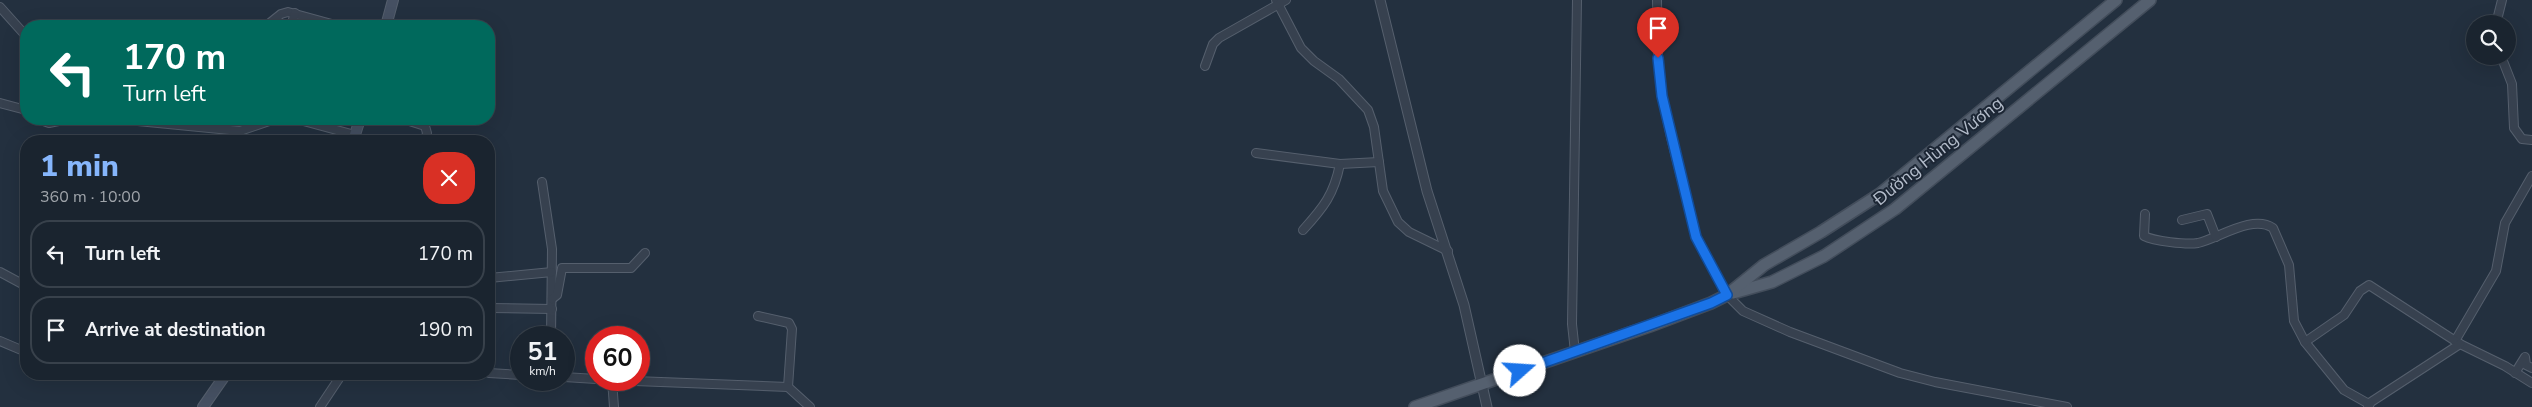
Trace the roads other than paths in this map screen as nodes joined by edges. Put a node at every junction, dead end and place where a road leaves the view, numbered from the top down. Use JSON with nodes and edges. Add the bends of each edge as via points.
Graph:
{"nodes":[{"id":1,"x":393,"y":0,"type":"edge"},
{"id":2,"x":1286,"y":0,"type":"edge"},
{"id":3,"x":1380,"y":0,"type":"edge"},
{"id":4,"x":1577,"y":0,"type":"edge"},
{"id":5,"x":1657,"y":0,"type":"edge"},
{"id":6,"x":2116,"y":0,"type":"edge"},
{"id":7,"x":2150,"y":0,"type":"edge"},
{"id":8,"x":2502,"y":0,"type":"edge"},
{"id":9,"x":1277,"y":2,"type":"edge"},
{"id":10,"x":0,"y":7,"type":"edge"},
{"id":11,"x":295,"y":14,"type":"junction"},
{"id":12,"x":2498,"y":15,"type":"edge"},
{"id":13,"x":274,"y":20,"type":"edge"},
{"id":14,"x":293,"y":20,"type":"edge"},
{"id":15,"x":317,"y":20,"type":"edge"},
{"id":16,"x":388,"y":20,"type":"edge"},
{"id":17,"x":20,"y":29,"type":"edge"},
{"id":18,"x":2505,"y":65,"type":"edge"},
{"id":19,"x":1204,"y":66,"type":"dead end"},
{"id":20,"x":0,"y":103,"type":"edge"},
{"id":21,"x":20,"y":108,"type":"edge"},
{"id":22,"x":179,"y":125,"type":"edge"},
{"id":23,"x":258,"y":125,"type":"edge"},
{"id":24,"x":314,"y":125,"type":"edge"},
{"id":25,"x":422,"y":125,"type":"edge"},
{"id":26,"x":345,"y":135,"type":"edge"},
{"id":27,"x":426,"y":135,"type":"edge"},
{"id":28,"x":2532,"y":140,"type":"edge"},
{"id":29,"x":1256,"y":154,"type":"dead end"},
{"id":30,"x":1379,"y":162,"type":"junction"},
{"id":31,"x":1340,"y":164,"type":"junction"},
{"id":32,"x":2532,"y":176,"type":"edge"},
{"id":33,"x":542,"y":182,"type":"dead end"},
{"id":34,"x":2145,"y":214,"type":"dead end"},
{"id":35,"x":2182,"y":220,"type":"dead end"},
{"id":36,"x":1303,"y":230,"type":"dead end"},
{"id":37,"x":2216,"y":237,"type":"junction"},
{"id":38,"x":1448,"y":251,"type":"junction"},
{"id":39,"x":645,"y":253,"type":"dead end"},
{"id":40,"x":0,"y":272,"type":"edge"},
{"id":41,"x":552,"y":272,"type":"junction"},
{"id":42,"x":495,"y":277,"type":"edge"},
{"id":43,"x":20,"y":283,"type":"edge"},
{"id":44,"x":1727,"y":295,"type":"junction"},
{"id":45,"x":552,"y":299,"type":"junction"},
{"id":46,"x":495,"y":308,"type":"edge"},
{"id":47,"x":552,"y":309,"type":"junction"},
{"id":48,"x":758,"y":316,"type":"dead end"},
{"id":49,"x":551,"y":326,"type":"edge"},
{"id":50,"x":0,"y":341,"type":"edge"},
{"id":51,"x":2305,"y":342,"type":"junction"},
{"id":52,"x":2458,"y":343,"type":"junction"},
{"id":53,"x":20,"y":349,"type":"edge"},
{"id":54,"x":1575,"y":352,"type":"junction"},
{"id":55,"x":2532,"y":368,"type":"edge"},
{"id":56,"x":2516,"y":371,"type":"junction"},
{"id":57,"x":495,"y":373,"type":"edge"},
{"id":58,"x":510,"y":374,"type":"edge"},
{"id":59,"x":222,"y":380,"type":"edge"},
{"id":60,"x":338,"y":380,"type":"edge"},
{"id":61,"x":650,"y":381,"type":"edge"},
{"id":62,"x":2532,"y":383,"type":"edge"},
{"id":63,"x":1483,"y":384,"type":"junction"},
{"id":64,"x":788,"y":386,"type":"junction"},
{"id":65,"x":612,"y":391,"type":"edge"},
{"id":66,"x":2368,"y":406,"type":"edge"},
{"id":67,"x":203,"y":407,"type":"edge"},
{"id":68,"x":320,"y":407,"type":"edge"},
{"id":69,"x":614,"y":407,"type":"edge"},
{"id":70,"x":810,"y":407,"type":"edge"},
{"id":71,"x":1415,"y":407,"type":"edge"},
{"id":72,"x":1487,"y":407,"type":"edge"},
{"id":73,"x":2066,"y":407,"type":"edge"}],
"edges":[{"from":1,"to":16,"type":"main road"},
{"from":2,"to":9,"type":"street"},
{"from":3,"to":38,"type":"street","via":[[1427,191]]},
{"from":4,"to":54,"type":"street","via":[[1572,324]]},
{"from":5,"to":44,"type":"street","via":[[1662,96],[1696,237]]},
{"from":6,"to":44,"type":"main road","name":"Đường Hùng Vương","via":[[1880,194],[1764,265]]},
{"from":7,"to":44,"type":"main road","name":"Đường Hùng Vương","via":[[1895,209],[1824,256],[1772,282]]},
{"from":8,"to":12,"type":"street"},
{"from":9,"to":19,"type":"street","via":[[1219,38]]},
{"from":9,"to":30,"type":"street","via":[[1301,48],[1339,79],[1368,110]]},
{"from":10,"to":17,"type":"street"},
{"from":11,"to":13,"type":"street","via":[[281,14]]},
{"from":11,"to":14,"type":"street"},
{"from":11,"to":15,"type":"street"},
{"from":18,"to":28,"type":"street","via":[[2512,84],[2514,128],[2522,139]]},
{"from":20,"to":21,"type":"street"},
{"from":22,"to":23,"type":"street","via":[[240,131]]},
{"from":24,"to":26,"type":"street"},
{"from":25,"to":27,"type":"street"},
{"from":29,"to":31,"type":"street"},
{"from":30,"to":31,"type":"street"},
{"from":30,"to":38,"type":"street","via":[[1383,191],[1398,222],[1409,232]]},
{"from":31,"to":36,"type":"street","via":[[1330,197]]},
{"from":32,"to":52,"type":"street","via":[[2505,223],[2496,271]]},
{"from":33,"to":41,"type":"street","via":[[552,249]]},
{"from":34,"to":37,"type":"street","via":[[2143,234],[2146,238],[2189,244]]},
{"from":35,"to":37,"type":"street","via":[[2207,214]]},
{"from":37,"to":51,"type":"street","via":[[2245,225],[2267,224],[2273,228],[2288,265],[2293,318]]},
{"from":38,"to":63,"type":"street"},
{"from":39,"to":45,"type":"street","via":[[631,268],[562,268],[557,294]]},
{"from":40,"to":43,"type":"street"},
{"from":41,"to":42,"type":"street"},
{"from":41,"to":45,"type":"street"},
{"from":44,"to":54,"type":"main road","name":"Đường Hùng Vương"},
{"from":44,"to":73,"type":"street","via":[[1743,311],[1900,373]]},
{"from":45,"to":47,"type":"street"},
{"from":46,"to":47,"type":"street"},
{"from":47,"to":49,"type":"street"},
{"from":48,"to":64,"type":"street","via":[[783,320],[792,329]]},
{"from":50,"to":53,"type":"street"},
{"from":51,"to":52,"type":"street","via":[[2344,315],[2360,291],[2369,285]]},
{"from":51,"to":66,"type":"street","via":[[2344,390]]},
{"from":52,"to":56,"type":"street"},
{"from":52,"to":66,"type":"street"},
{"from":54,"to":63,"type":"main road","name":"Đường Hùng Vương"},
{"from":55,"to":56,"type":"street","via":[[2526,365],[2524,358]]},
{"from":56,"to":62,"type":"street"},
{"from":57,"to":58,"type":"street"},
{"from":59,"to":67,"type":"main road"},
{"from":60,"to":68,"type":"street"},
{"from":61,"to":64,"type":"street"},
{"from":63,"to":71,"type":"main road","name":"Đường Hùng Vương"},
{"from":63,"to":72,"type":"street"},
{"from":64,"to":70,"type":"street"},
{"from":65,"to":69,"type":"street"}]}
